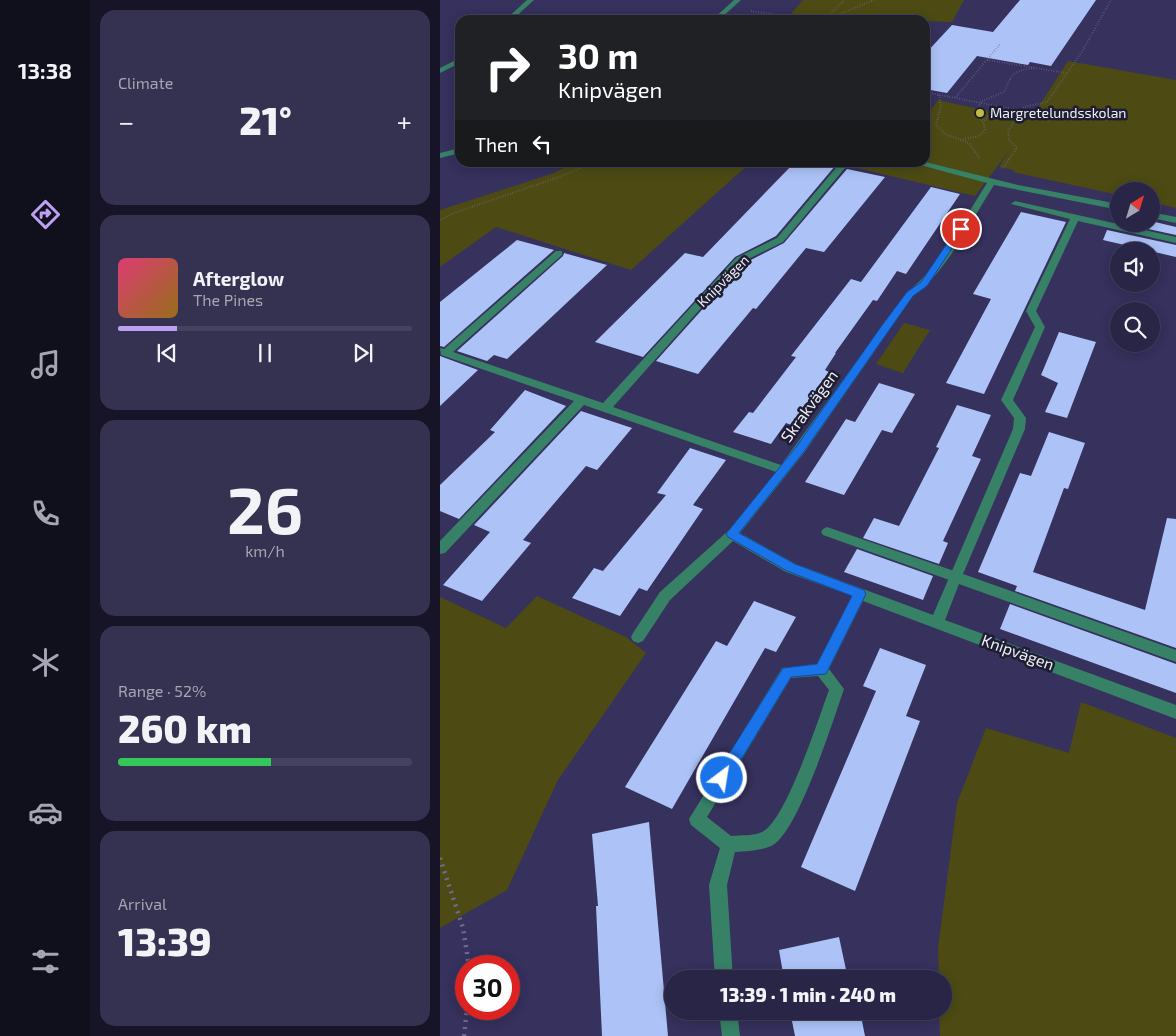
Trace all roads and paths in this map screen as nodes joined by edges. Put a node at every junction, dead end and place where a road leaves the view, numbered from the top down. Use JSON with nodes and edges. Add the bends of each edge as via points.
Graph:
{"nodes":[{"id":1,"x":531,"y":0,"type":"edge"},
{"id":2,"x":738,"y":0,"type":"edge"},
{"id":3,"x":845,"y":0,"type":"edge"},
{"id":4,"x":874,"y":0,"type":"edge"},
{"id":5,"x":1111,"y":0,"type":"edge"},
{"id":6,"x":730,"y":8,"type":"junction"},
{"id":7,"x":514,"y":15,"type":"edge"},
{"id":8,"x":721,"y":15,"type":"edge"},
{"id":9,"x":777,"y":15,"type":"edge"},
{"id":10,"x":829,"y":15,"type":"edge"},
{"id":11,"x":836,"y":15,"type":"edge"},
{"id":12,"x":1000,"y":44,"type":"dead end"},
{"id":13,"x":987,"y":60,"type":"junction"},
{"id":14,"x":455,"y":63,"type":"edge"},
{"id":15,"x":1036,"y":68,"type":"junction"},
{"id":16,"x":440,"y":71,"type":"edge"},
{"id":17,"x":1066,"y":73,"type":"junction"},
{"id":18,"x":930,"y":93,"type":"edge"},
{"id":19,"x":939,"y":95,"type":"junction"},
{"id":20,"x":955,"y":98,"type":"junction"},
{"id":21,"x":981,"y":103,"type":"junction"},
{"id":22,"x":1022,"y":111,"type":"junction"},
{"id":23,"x":981,"y":112,"type":"junction"},
{"id":24,"x":983,"y":121,"type":"junction"},
{"id":25,"x":963,"y":140,"type":"junction"},
{"id":26,"x":455,"y":152,"type":"edge"},
{"id":27,"x":440,"y":156,"type":"edge"},
{"id":28,"x":930,"y":166,"type":"edge"},
{"id":29,"x":583,"y":167,"type":"edge"},
{"id":30,"x":842,"y":167,"type":"edge"},
{"id":31,"x":1001,"y":171,"type":"junction"},
{"id":32,"x":992,"y":182,"type":"junction"},
{"id":33,"x":1015,"y":204,"type":"dead end"},
{"id":34,"x":1110,"y":205,"type":"edge"},
{"id":35,"x":1160,"y":216,"type":"edge"},
{"id":36,"x":1075,"y":217,"type":"junction"},
{"id":37,"x":440,"y":220,"type":"edge"},
{"id":38,"x":1176,"y":220,"type":"edge"},
{"id":39,"x":1176,"y":240,"type":"edge"},
{"id":40,"x":559,"y":253,"type":"dead end"},
{"id":41,"x":443,"y":352,"type":"edge"},
{"id":42,"x":582,"y":400,"type":"junction"},
{"id":43,"x":605,"y":408,"type":"junction"},
{"id":44,"x":784,"y":470,"type":"junction"},
{"id":45,"x":827,"y":532,"type":"dead end"},
{"id":46,"x":732,"y":534,"type":"junction"},
{"id":47,"x":440,"y":549,"type":"edge"},
{"id":48,"x":955,"y":577,"type":"junction"},
{"id":49,"x":860,"y":594,"type":"junction"},
{"id":50,"x":937,"y":622,"type":"junction"},
{"id":51,"x":638,"y":637,"type":"dead end"},
{"id":52,"x":1176,"y":656,"type":"edge"},
{"id":53,"x":821,"y":670,"type":"junction"},
{"id":54,"x":1176,"y":712,"type":"edge"},
{"id":55,"x":729,"y":845,"type":"junction"},
{"id":56,"x":440,"y":858,"type":"edge"},
{"id":57,"x":467,"y":955,"type":"edge"},
{"id":58,"x":723,"y":970,"type":"edge"},
{"id":59,"x":466,"y":1020,"type":"edge"},
{"id":60,"x":729,"y":1020,"type":"edge"},
{"id":61,"x":464,"y":1036,"type":"edge"},
{"id":62,"x":731,"y":1036,"type":"edge"}],
"edges":[{"from":1,"to":7,"type":"street"},
{"from":2,"to":6,"type":"street"},
{"from":3,"to":10,"type":"path"},
{"from":4,"to":11,"type":"path"},
{"from":5,"to":17,"type":"path"},
{"from":6,"to":8,"type":"street"},
{"from":6,"to":9,"type":"path"},
{"from":12,"to":13,"type":"path"},
{"from":13,"to":15,"type":"path"},
{"from":13,"to":20,"type":"path"},
{"from":14,"to":16,"type":"street"},
{"from":15,"to":17,"type":"path"},
{"from":15,"to":21,"type":"path","via":[[1016,71],[1004,92]]},
{"from":17,"to":22,"type":"path","via":[[1047,102]]},
{"from":18,"to":19,"type":"path"},
{"from":19,"to":20,"type":"path"},
{"from":19,"to":25,"type":"path","via":[[941,106],[936,125],[945,134]]},
{"from":20,"to":21,"type":"path"},
{"from":21,"to":22,"type":"path"},
{"from":21,"to":23,"type":"path"},
{"from":22,"to":31,"type":"path","via":[[1007,136],[1017,148]]},
{"from":23,"to":24,"type":"path","via":[[977,117]]},
{"from":23,"to":24,"type":"path","via":[[989,117]]},
{"from":24,"to":25,"type":"path","via":[[983,133]]},
{"from":25,"to":31,"type":"path","via":[[984,163]]},
{"from":26,"to":27,"type":"street"},
{"from":28,"to":32,"type":"street"},
{"from":29,"to":37,"type":"path"},
{"from":30,"to":43,"type":"street","name":"Knipvägen","via":[[780,240],[739,260]]},
{"from":31,"to":32,"type":"path"},
{"from":32,"to":34,"type":"street"},
{"from":32,"to":44,"type":"street","name":"Skrakvägen","via":[[930,276],[910,294]]},
{"from":33,"to":36,"type":"street"},
{"from":35,"to":38,"type":"street"},
{"from":36,"to":39,"type":"street"},
{"from":36,"to":48,"type":"street","via":[[1031,311],[1040,327],[1007,400],[1020,418],[1019,429]]},
{"from":40,"to":41,"type":"street"},
{"from":41,"to":42,"type":"street"},
{"from":42,"to":43,"type":"street"},
{"from":42,"to":47,"type":"street"},
{"from":43,"to":44,"type":"street"},
{"from":44,"to":46,"type":"street","name":"Skrakvägen"},
{"from":45,"to":48,"type":"street"},
{"from":46,"to":49,"type":"street","name":"Knipvägen","via":[[791,568]]},
{"from":46,"to":51,"type":"street","name":"Skrakvägen","via":[[665,596]]},
{"from":48,"to":50,"type":"street"},
{"from":48,"to":52,"type":"street"},
{"from":49,"to":50,"type":"street","name":"Knipvägen"},
{"from":49,"to":53,"type":"street"},
{"from":50,"to":54,"type":"street","name":"Knipvägen"},
{"from":53,"to":55,"type":"street","via":[[837,689],[782,823],[768,838]]},
{"from":53,"to":55,"type":"street","via":[[787,672],[697,819]]},
{"from":55,"to":58,"type":"street","via":[[718,885]]},
{"from":56,"to":57,"type":"path","via":[[463,928]]},
{"from":59,"to":61,"type":"path"},
{"from":60,"to":62,"type":"street"}]}
